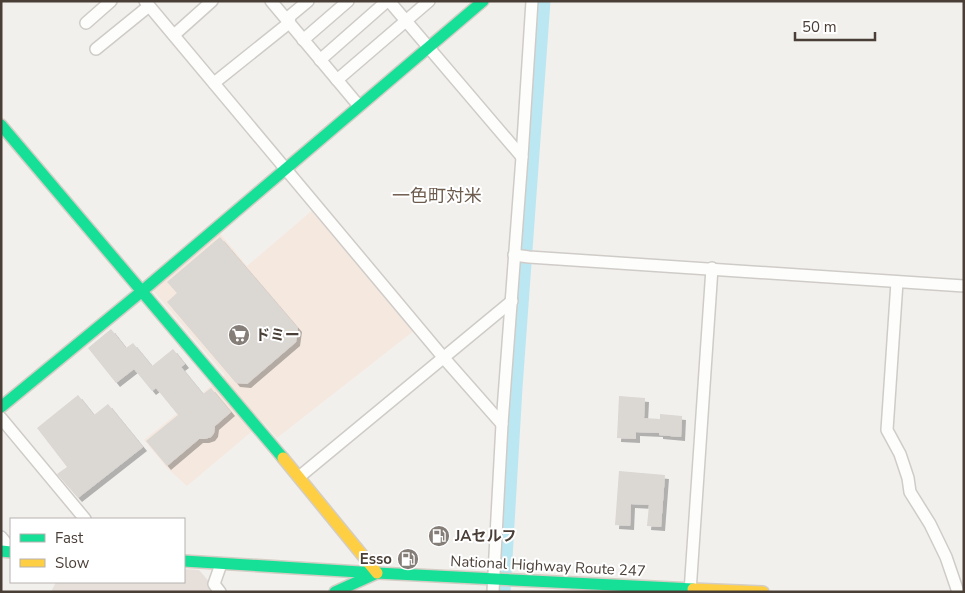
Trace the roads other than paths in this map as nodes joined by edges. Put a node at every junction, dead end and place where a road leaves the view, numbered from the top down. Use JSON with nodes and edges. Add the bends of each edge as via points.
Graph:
{"nodes":[{"id":1,"x":111,"y":1,"type":"edge"},
{"id":2,"x":212,"y":1,"type":"edge"},
{"id":3,"x":271,"y":1,"type":"edge"},
{"id":4,"x":308,"y":1,"type":"edge"},
{"id":5,"x":348,"y":1,"type":"edge"},
{"id":6,"x":388,"y":1,"type":"edge"},
{"id":7,"x":430,"y":1,"type":"edge"},
{"id":8,"x":483,"y":1,"type":"edge"},
{"id":9,"x":532,"y":1,"type":"edge"},
{"id":10,"x":147,"y":4,"type":"edge"},
{"id":11,"x":406,"y":21,"type":"junction"},
{"id":12,"x":86,"y":23,"type":"dead end"},
{"id":13,"x":290,"y":23,"type":"junction"},
{"id":14,"x":174,"y":35,"type":"junction"},
{"id":15,"x":303,"y":40,"type":"junction"},
{"id":16,"x":428,"y":48,"type":"junction"},
{"id":17,"x":96,"y":50,"type":"dead end"},
{"id":18,"x":320,"y":60,"type":"junction"},
{"id":19,"x":337,"y":80,"type":"junction"},
{"id":20,"x":214,"y":82,"type":"junction"},
{"id":21,"x":359,"y":106,"type":"junction"},
{"id":22,"x":1,"y":125,"type":"edge"},
{"id":23,"x":522,"y":157,"type":"junction"},
{"id":24,"x":286,"y":168,"type":"junction"},
{"id":25,"x":514,"y":255,"type":"junction"},
{"id":26,"x":712,"y":268,"type":"junction"},
{"id":27,"x":897,"y":282,"type":"junction"},
{"id":28,"x":964,"y":286,"type":"edge"},
{"id":29,"x":141,"y":292,"type":"junction"},
{"id":30,"x":512,"y":301,"type":"junction"},
{"id":31,"x":443,"y":357,"type":"junction"},
{"id":32,"x":1,"y":407,"type":"edge"},
{"id":33,"x":1,"y":418,"type":"edge"},
{"id":34,"x":502,"y":424,"type":"junction"},
{"id":35,"x":299,"y":477,"type":"junction"},
{"id":36,"x":84,"y":518,"type":"edge"},
{"id":37,"x":1,"y":537,"type":"edge"},
{"id":38,"x":10,"y":549,"type":"edge"},
{"id":39,"x":185,"y":562,"type":"edge"},
{"id":40,"x":220,"y":564,"type":"junction"},
{"id":41,"x":377,"y":573,"type":"junction"},
{"id":42,"x":494,"y":579,"type":"junction"},
{"id":43,"x":690,"y":590,"type":"edge"},
{"id":44,"x":220,"y":592,"type":"edge"},
{"id":45,"x":335,"y":592,"type":"edge"},
{"id":46,"x":493,"y":592,"type":"edge"},
{"id":47,"x":763,"y":592,"type":"edge"},
{"id":48,"x":958,"y":592,"type":"edge"}],
"edges":[{"from":1,"to":12,"type":"street"},
{"from":2,"to":14,"type":"street"},
{"from":3,"to":13,"type":"street"},
{"from":4,"to":13,"type":"street","via":[[290,16]]},
{"from":5,"to":15,"type":"street"},
{"from":6,"to":11,"type":"street"},
{"from":6,"to":18,"type":"street"},
{"from":7,"to":11,"type":"street"},
{"from":8,"to":16,"type":"main road"},
{"from":9,"to":23,"type":"street"},
{"from":10,"to":14,"type":"street"},
{"from":10,"to":17,"type":"street"},
{"from":11,"to":16,"type":"street"},
{"from":11,"to":19,"type":"street"},
{"from":13,"to":15,"type":"street"},
{"from":13,"to":20,"type":"street"},
{"from":14,"to":20,"type":"street"},
{"from":15,"to":18,"type":"street"},
{"from":16,"to":21,"type":"main road"},
{"from":16,"to":23,"type":"street"},
{"from":18,"to":19,"type":"street"},
{"from":19,"to":21,"type":"street"},
{"from":20,"to":24,"type":"street"},
{"from":21,"to":24,"type":"main road"},
{"from":22,"to":29,"type":"main road"},
{"from":23,"to":25,"type":"street"},
{"from":24,"to":29,"type":"main road"},
{"from":24,"to":31,"type":"street"},
{"from":25,"to":26,"type":"street"},
{"from":25,"to":30,"type":"street"},
{"from":26,"to":27,"type":"street"},
{"from":26,"to":43,"type":"street"},
{"from":27,"to":28,"type":"street"},
{"from":27,"to":48,"type":"street","via":[[886,430],[900,454],[910,492],[946,557]]},
{"from":29,"to":32,"type":"main road"},
{"from":29,"to":35,"type":"main road"},
{"from":30,"to":31,"type":"street"},
{"from":30,"to":34,"type":"street"},
{"from":31,"to":34,"type":"street"},
{"from":31,"to":35,"type":"street"},
{"from":33,"to":36,"type":"street"},
{"from":34,"to":42,"type":"street"},
{"from":35,"to":41,"type":"main road"},
{"from":37,"to":38,"type":"street"},
{"from":39,"to":40,"type":"main road"},
{"from":40,"to":41,"type":"main road"},
{"from":40,"to":44,"type":"street","via":[[214,584]]},
{"from":41,"to":42,"type":"main road","name":"National Highway Route 247"},
{"from":41,"to":45,"type":"main road","name":"National Highway Route 247"},
{"from":42,"to":43,"type":"main road","name":"National Highway Route 247"},
{"from":42,"to":46,"type":"street"},
{"from":43,"to":47,"type":"main road","name":"National Highway Route 247"}]}
